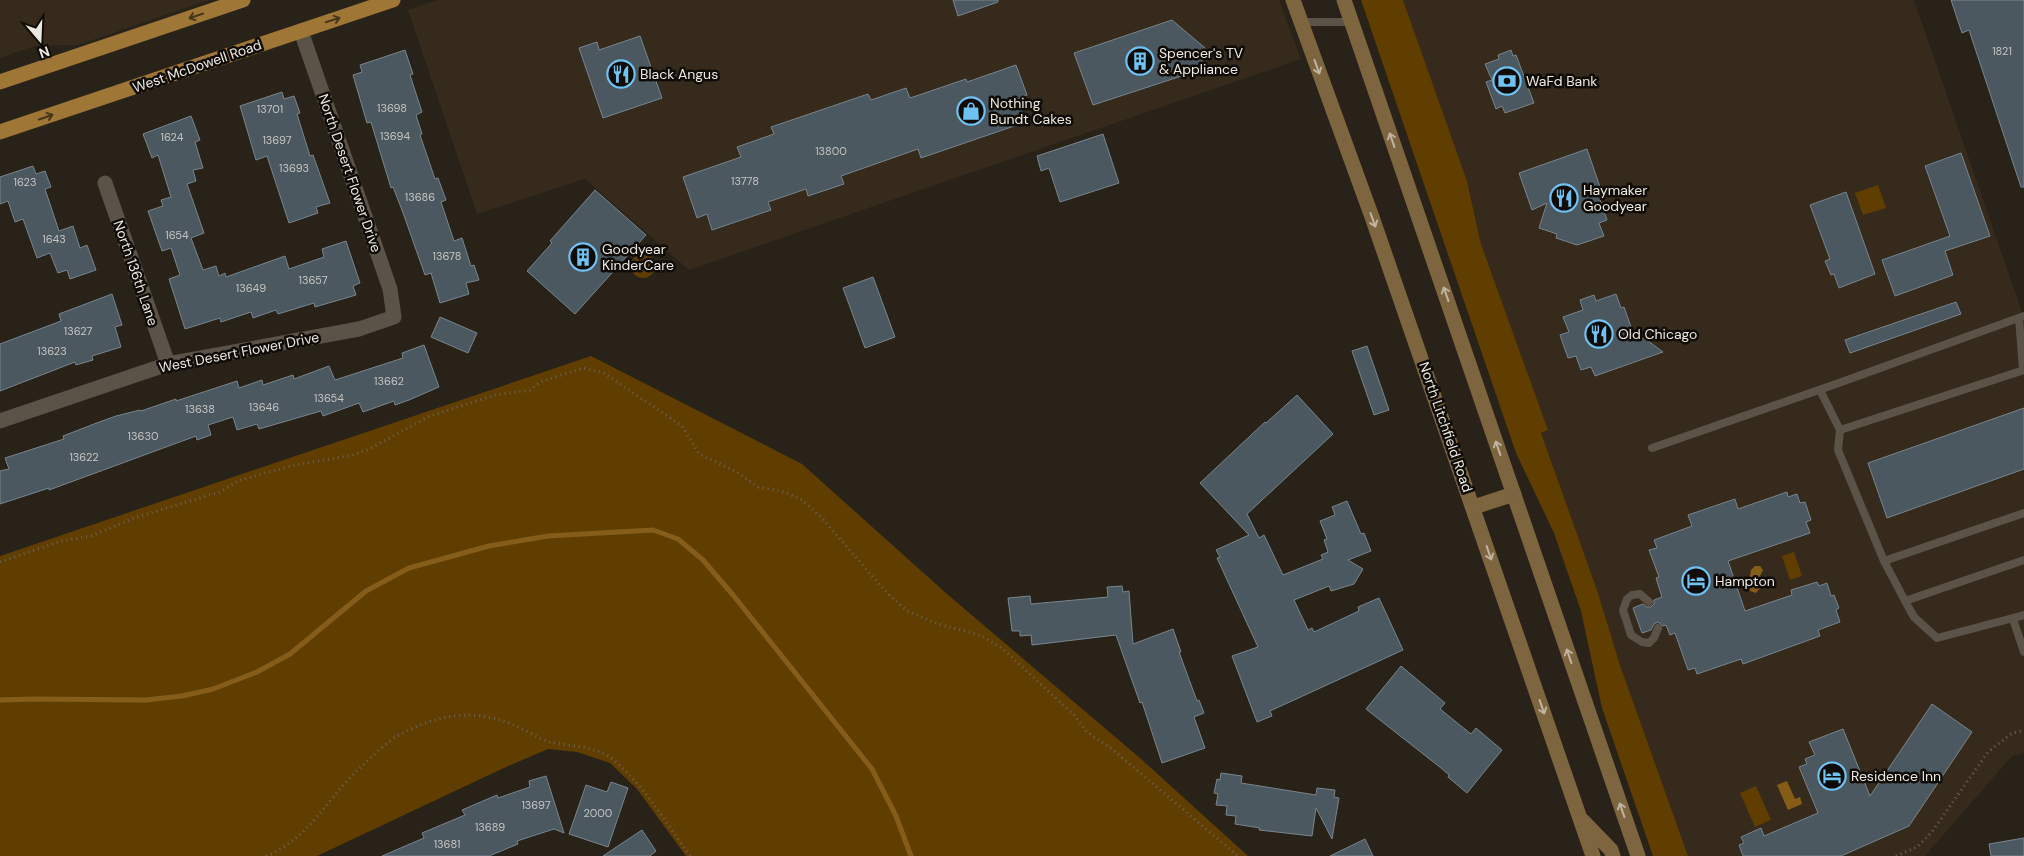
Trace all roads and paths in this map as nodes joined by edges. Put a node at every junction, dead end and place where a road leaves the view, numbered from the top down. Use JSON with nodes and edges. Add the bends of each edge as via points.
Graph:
{"nodes":[{"id":1,"x":243,"y":0,"type":"edge"},
{"id":2,"x":393,"y":0,"type":"edge"},
{"id":3,"x":1293,"y":0,"type":"edge"},
{"id":4,"x":1344,"y":0,"type":"edge"},
{"id":5,"x":1301,"y":22,"type":"junction"},
{"id":6,"x":1352,"y":22,"type":"junction"},
{"id":7,"x":301,"y":30,"type":"junction"},
{"id":8,"x":0,"y":82,"type":"edge"},
{"id":9,"x":0,"y":132,"type":"edge"},
{"id":10,"x":105,"y":183,"type":"dead end"},
{"id":11,"x":394,"y":317,"type":"joint"},
{"id":12,"x":2021,"y":317,"type":"edge"},
{"id":13,"x":168,"y":364,"type":"junction"},
{"id":14,"x":2024,"y":369,"type":"edge"},
{"id":15,"x":1820,"y":390,"type":"junction"},
{"id":16,"x":0,"y":421,"type":"edge"},
{"id":17,"x":1840,"y":430,"type":"junction"},
{"id":18,"x":1652,"y":448,"type":"dead end"},
{"id":19,"x":1514,"y":494,"type":"junction"},
{"id":20,"x":1474,"y":507,"type":"junction"},
{"id":21,"x":2024,"y":513,"type":"edge"},
{"id":22,"x":2024,"y":560,"type":"edge"},
{"id":23,"x":1884,"y":561,"type":"junction"},
{"id":24,"x":0,"y":562,"type":"edge"},
{"id":25,"x":1905,"y":601,"type":"junction"},
{"id":26,"x":1649,"y":602,"type":"dead end"},
{"id":27,"x":2024,"y":615,"type":"edge"},
{"id":28,"x":2013,"y":619,"type":"junction"},
{"id":29,"x":1658,"y":628,"type":"dead end"},
{"id":30,"x":2024,"y":652,"type":"edge"},
{"id":31,"x":2024,"y":730,"type":"edge"},
{"id":32,"x":1579,"y":816,"type":"junction"},
{"id":33,"x":266,"y":856,"type":"edge"},
{"id":34,"x":690,"y":856,"type":"edge"},
{"id":35,"x":1238,"y":856,"type":"edge"},
{"id":36,"x":1593,"y":856,"type":"edge"},
{"id":37,"x":1613,"y":856,"type":"edge"},
{"id":38,"x":1638,"y":856,"type":"edge"},
{"id":39,"x":1896,"y":856,"type":"edge"}],
"edges":[{"from":1,"to":8,"type":"main road","one_way":true},
{"from":7,"to":2,"type":"main road","name":"West McDowell Road","one_way":true},
{"from":3,"to":5,"type":"main road","name":"North Litchfield Road"},
{"from":4,"to":6,"type":"main road"},
{"from":5,"to":6,"type":"lane"},
{"from":5,"to":20,"type":"main road","name":"North Litchfield Road","one_way":true},
{"from":19,"to":6,"type":"main road","one_way":true},
{"from":9,"to":7,"type":"main road","name":"West McDowell Road","one_way":true},
{"from":7,"to":11,"type":"street","name":"North Desert Flower Drive","via":[[390,289]]},
{"from":10,"to":13,"type":"street","name":"North 136th Lane"},
{"from":11,"to":13,"type":"street","name":"West Desert Flower Drive","via":[[359,329]]},
{"from":12,"to":14,"type":"lane"},
{"from":12,"to":15,"type":"lane"},
{"from":13,"to":16,"type":"street","name":"West Desert Flower Drive"},
{"from":14,"to":17,"type":"lane"},
{"from":15,"to":17,"type":"lane"},
{"from":15,"to":18,"type":"lane"},
{"from":17,"to":23,"type":"lane","via":[[1838,450]]},
{"from":19,"to":20,"type":"main road"},
{"from":38,"to":19,"type":"main road","one_way":true},
{"from":20,"to":32,"type":"main road","name":"North Litchfield Road","one_way":true},
{"from":21,"to":23,"type":"lane"},
{"from":22,"to":25,"type":"lane"},
{"from":23,"to":25,"type":"lane"},
{"from":24,"to":35,"type":"path","via":[[61,541],[91,536],[134,518],[220,492],[238,481],[261,474],[354,455],[430,416],[495,395],[530,390],[540,382],[583,368],[604,373],[682,426],[698,454],[737,472],[758,487],[785,492],[802,500],[822,517],[887,594],[907,611],[938,624],[980,635],[1003,649],[1074,715],[1087,732],[1112,749]]},
{"from":25,"to":28,"type":"lane","via":[[1914,617],[1937,638]]},
{"from":26,"to":29,"type":"lane","via":[[1640,594],[1632,595],[1624,604],[1631,635],[1642,642],[1650,642]]},
{"from":27,"to":28,"type":"lane"},
{"from":28,"to":30,"type":"lane"},
{"from":31,"to":39,"type":"path","via":[[2011,734],[1988,752],[1931,833],[1917,847]]},
{"from":32,"to":36,"type":"main road","name":"North Litchfield Road"},
{"from":32,"to":37,"type":"main road"},
{"from":33,"to":34,"type":"path","via":[[281,850],[302,834],[360,768],[401,733],[442,717],[479,714],[547,741],[590,748],[613,759],[642,789]]}]}
